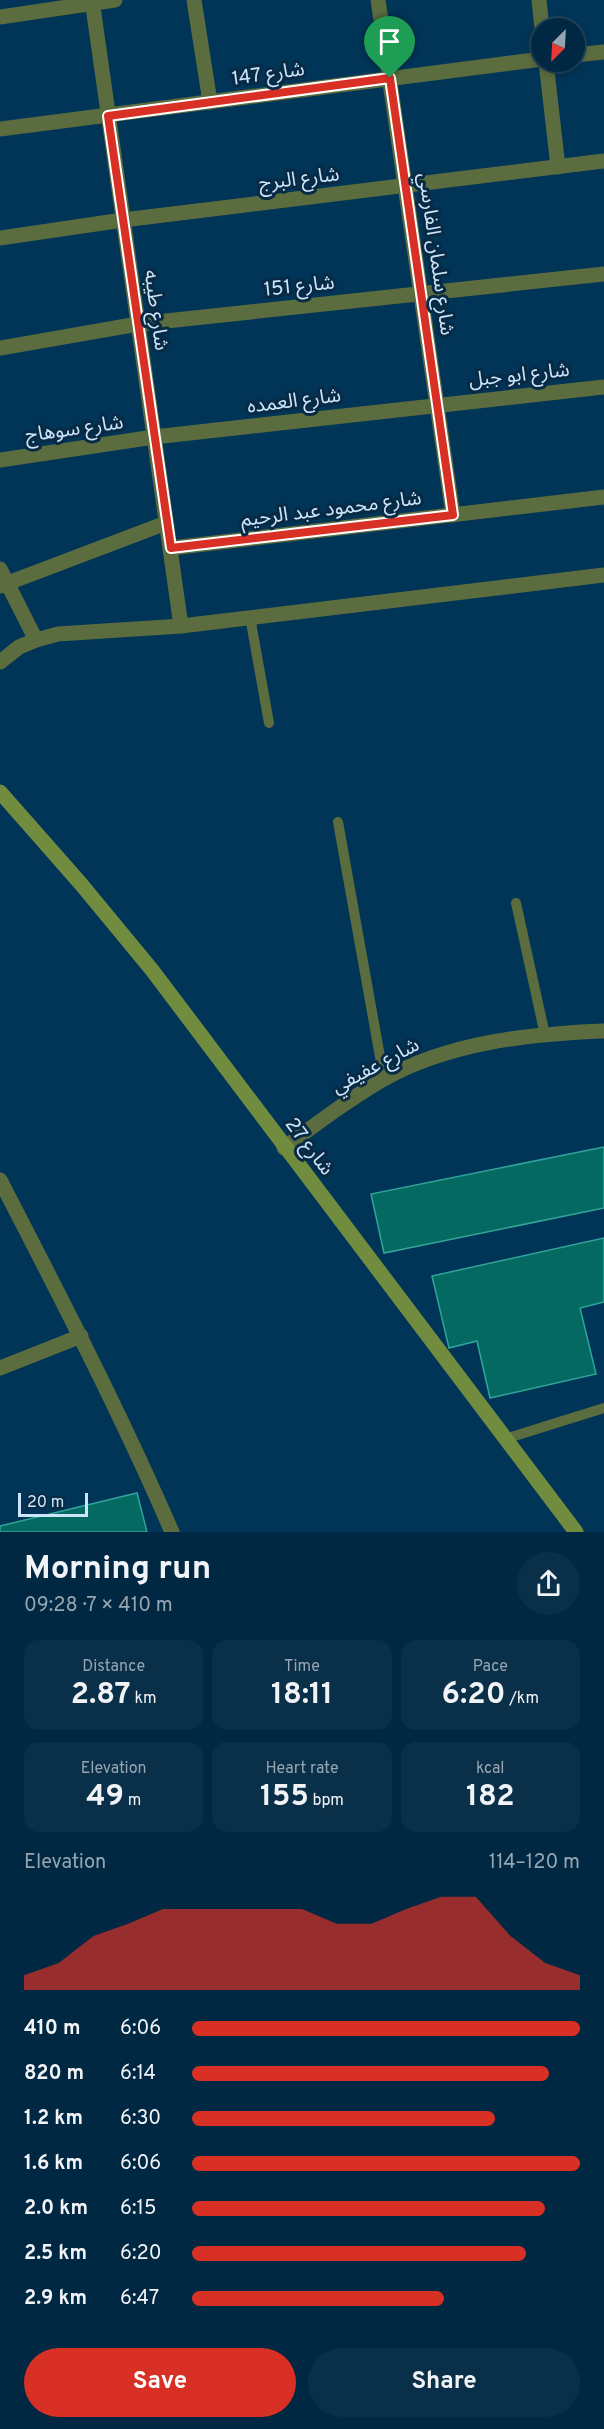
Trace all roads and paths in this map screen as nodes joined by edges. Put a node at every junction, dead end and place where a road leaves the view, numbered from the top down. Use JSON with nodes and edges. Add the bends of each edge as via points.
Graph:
{"nodes":[{"id":1,"x":115,"y":0,"type":"edge"},
{"id":2,"x":194,"y":0,"type":"edge"},
{"id":3,"x":378,"y":0,"type":"edge"},
{"id":4,"x":539,"y":0,"type":"edge"},
{"id":5,"x":92,"y":1,"type":"edge"},
{"id":6,"x":0,"y":17,"type":"edge"},
{"id":7,"x":542,"y":18,"type":"edge"},
{"id":8,"x":604,"y":52,"type":"edge"},
{"id":9,"x":585,"y":54,"type":"edge"},
{"id":10,"x":531,"y":60,"type":"edge"},
{"id":11,"x":547,"y":72,"type":"edge"},
{"id":12,"x":390,"y":78,"type":"junction"},
{"id":13,"x":210,"y":102,"type":"junction"},
{"id":14,"x":108,"y":116,"type":"junction"},
{"id":15,"x":0,"y":129,"type":"edge"},
{"id":16,"x":604,"y":161,"type":"edge"},
{"id":17,"x":558,"y":167,"type":"junction"},
{"id":18,"x":406,"y":187,"type":"junction"},
{"id":19,"x":123,"y":220,"type":"junction"},
{"id":20,"x":0,"y":238,"type":"edge"},
{"id":21,"x":604,"y":274,"type":"edge"},
{"id":22,"x":421,"y":293,"type":"junction"},
{"id":23,"x":138,"y":324,"type":"junction"},
{"id":24,"x":0,"y":348,"type":"edge"},
{"id":25,"x":604,"y":387,"type":"edge"},
{"id":26,"x":438,"y":404,"type":"junction"},
{"id":27,"x":154,"y":437,"type":"junction"},
{"id":28,"x":0,"y":460,"type":"edge"},
{"id":29,"x":604,"y":497,"type":"edge"},
{"id":30,"x":453,"y":515,"type":"junction"},
{"id":31,"x":166,"y":523,"type":"junction"},
{"id":32,"x":171,"y":548,"type":"junction"},
{"id":33,"x":604,"y":575,"type":"edge"},
{"id":34,"x":2,"y":579,"type":"edge"},
{"id":35,"x":250,"y":617,"type":"junction"},
{"id":36,"x":181,"y":626,"type":"junction"},
{"id":37,"x":36,"y":640,"type":"junction"},
{"id":38,"x":0,"y":662,"type":"edge"},
{"id":39,"x":269,"y":723,"type":"dead end"},
{"id":40,"x":0,"y":792,"type":"edge"},
{"id":41,"x":338,"y":822,"type":"dead end"},
{"id":42,"x":516,"y":903,"type":"dead end"},
{"id":43,"x":604,"y":1031,"type":"edge"},
{"id":44,"x":545,"y":1035,"type":"junction"},
{"id":45,"x":384,"y":1079,"type":"junction"},
{"id":46,"x":284,"y":1148,"type":"junction"},
{"id":47,"x":0,"y":1180,"type":"edge"},
{"id":48,"x":81,"y":1336,"type":"junction"},
{"id":49,"x":0,"y":1368,"type":"edge"},
{"id":50,"x":604,"y":1408,"type":"edge"},
{"id":51,"x":505,"y":1439,"type":"junction"},
{"id":52,"x":172,"y":1532,"type":"edge"},
{"id":53,"x":576,"y":1532,"type":"edge"}],
"edges":[{"from":1,"to":5,"type":"street"},
{"from":2,"to":13,"type":"street"},
{"from":3,"to":12,"type":"street","name":"شارع سلمان الفارسي"},
{"from":4,"to":7,"type":"street"},
{"from":5,"to":6,"type":"street"},
{"from":5,"to":14,"type":"street","name":"شارع طيبه"},
{"from":8,"to":9,"type":"street"},
{"from":10,"to":12,"type":"street","name":"شارع 147"},
{"from":11,"to":17,"type":"street"},
{"from":12,"to":13,"type":"street","name":"شارع 147"},
{"from":12,"to":18,"type":"street","name":"شارع سلمان الفارسي"},
{"from":13,"to":14,"type":"street","name":"شارع 147"},
{"from":14,"to":15,"type":"street","name":"شارع 147"},
{"from":14,"to":19,"type":"street","name":"شارع طيبه"},
{"from":16,"to":17,"type":"street","name":"شارع البرج"},
{"from":17,"to":18,"type":"street","name":"شارع البرج"},
{"from":18,"to":19,"type":"street","name":"شارع البرج"},
{"from":18,"to":22,"type":"street","name":"شارع سلمان الفارسي"},
{"from":19,"to":20,"type":"street","name":"شارع البرج"},
{"from":19,"to":23,"type":"street","name":"شارع طيبه"},
{"from":21,"to":22,"type":"street","name":"شارع 151"},
{"from":22,"to":23,"type":"street","name":"شارع 151"},
{"from":22,"to":26,"type":"street","name":"شارع سلمان الفارسي"},
{"from":23,"to":24,"type":"street","name":"شارع 151"},
{"from":23,"to":27,"type":"street","name":"شارع طيبه"},
{"from":25,"to":26,"type":"street","name":"شارع ابو جبل"},
{"from":26,"to":27,"type":"street","name":"شارع العمده"},
{"from":26,"to":30,"type":"street","name":"شارع سلمان الفارسي"},
{"from":27,"to":28,"type":"street","name":"شارع سوهاج"},
{"from":27,"to":31,"type":"street","name":"شارع طيبه"},
{"from":29,"to":30,"type":"street","name":"شارع محمود عبد الرحيم"},
{"from":30,"to":32,"type":"street","name":"شارع محمود عبد الرحيم"},
{"from":31,"to":32,"type":"street","name":"شارع طيبه"},
{"from":31,"to":34,"type":"street"},
{"from":32,"to":36,"type":"street","name":"شارع طيبه"},
{"from":33,"to":35,"type":"street"},
{"from":34,"to":37,"type":"street"},
{"from":35,"to":36,"type":"street"},
{"from":35,"to":39,"type":"lane"},
{"from":36,"to":37,"type":"street","via":[[58,634]]},
{"from":37,"to":38,"type":"street"},
{"from":40,"to":46,"type":"street","name":"شارع 27","via":[[152,970]]},
{"from":41,"to":45,"type":"lane"},
{"from":42,"to":44,"type":"lane"},
{"from":43,"to":44,"type":"street","name":"شارع عفيفي"},
{"from":44,"to":45,"type":"street","name":"شارع عفيفي","via":[[491,1041],[436,1056]]},
{"from":45,"to":46,"type":"street","name":"شارع عفيفي"},
{"from":46,"to":51,"type":"street","name":"شارع 27"},
{"from":47,"to":48,"type":"street"},
{"from":48,"to":49,"type":"street"},
{"from":48,"to":52,"type":"street"},
{"from":50,"to":51,"type":"lane"},
{"from":51,"to":53,"type":"street","name":"شارع 27"}]}
